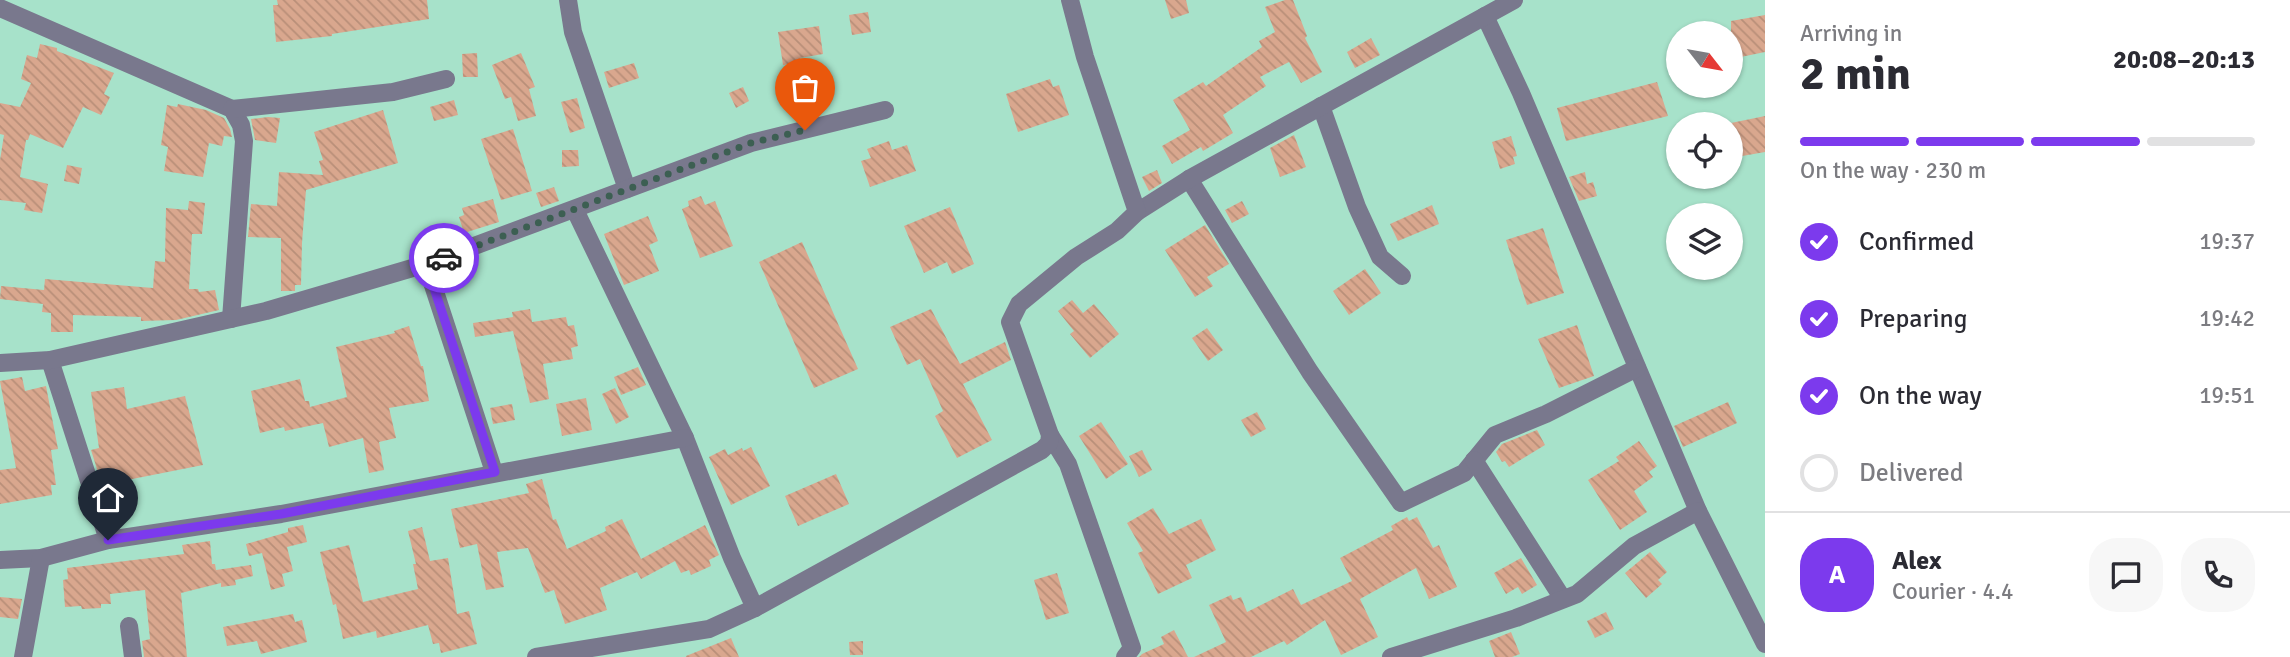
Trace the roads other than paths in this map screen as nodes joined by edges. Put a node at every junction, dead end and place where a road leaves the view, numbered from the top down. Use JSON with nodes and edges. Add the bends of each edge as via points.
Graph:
{"nodes":[{"id":1,"x":568,"y":0,"type":"edge"},
{"id":2,"x":1070,"y":0,"type":"edge"},
{"id":3,"x":1514,"y":0,"type":"edge"},
{"id":4,"x":0,"y":8,"type":"edge"},
{"id":5,"x":1486,"y":16,"type":"junction"},
{"id":6,"x":446,"y":79,"type":"dead end"},
{"id":7,"x":1321,"y":106,"type":"junction"},
{"id":8,"x":232,"y":109,"type":"junction"},
{"id":9,"x":885,"y":110,"type":"dead end"},
{"id":10,"x":1189,"y":179,"type":"junction"},
{"id":11,"x":627,"y":189,"type":"junction"},
{"id":12,"x":575,"y":210,"type":"junction"},
{"id":13,"x":1137,"y":212,"type":"junction"},
{"id":14,"x":426,"y":264,"type":"junction"},
{"id":15,"x":1402,"y":276,"type":"dead end"},
{"id":16,"x":231,"y":319,"type":"junction"},
{"id":17,"x":50,"y":359,"type":"junction"},
{"id":18,"x":0,"y":363,"type":"edge"},
{"id":19,"x":1637,"y":368,"type":"junction"},
{"id":20,"x":1050,"y":435,"type":"junction"},
{"id":21,"x":685,"y":438,"type":"junction"},
{"id":22,"x":1474,"y":460,"type":"junction"},
{"id":23,"x":495,"y":472,"type":"junction"},
{"id":24,"x":1698,"y":511,"type":"junction"},
{"id":25,"x":108,"y":540,"type":"junction"},
{"id":26,"x":41,"y":558,"type":"junction"},
{"id":27,"x":0,"y":559,"type":"edge"},
{"id":28,"x":1563,"y":599,"type":"junction"},
{"id":29,"x":755,"y":608,"type":"junction"},
{"id":30,"x":129,"y":626,"type":"dead end"},
{"id":31,"x":1765,"y":644,"type":"edge"},
{"id":32,"x":594,"y":652,"type":"edge"},
{"id":33,"x":23,"y":657,"type":"edge"},
{"id":34,"x":133,"y":657,"type":"edge"},
{"id":35,"x":536,"y":657,"type":"edge"},
{"id":36,"x":1125,"y":657,"type":"edge"},
{"id":37,"x":1391,"y":657,"type":"edge"}],
"edges":[{"from":1,"to":11,"type":"street","via":[[573,32]]},
{"from":2,"to":13,"type":"street"},
{"from":3,"to":5,"type":"street"},
{"from":4,"to":8,"type":"street"},
{"from":5,"to":7,"type":"street"},
{"from":5,"to":19,"type":"street"},
{"from":6,"to":8,"type":"street","via":[[393,92]]},
{"from":7,"to":10,"type":"street"},
{"from":7,"to":15,"type":"street","via":[[1380,257]]},
{"from":8,"to":16,"type":"street","via":[[244,141]]},
{"from":9,"to":11,"type":"street","via":[[751,143]]},
{"from":10,"to":13,"type":"street"},
{"from":10,"to":22,"type":"street","via":[[1310,372],[1401,503],[1464,473]]},
{"from":11,"to":12,"type":"street"},
{"from":12,"to":14,"type":"street"},
{"from":12,"to":21,"type":"street"},
{"from":13,"to":20,"type":"street","via":[[1019,304],[1010,322]]},
{"from":14,"to":16,"type":"street"},
{"from":14,"to":23,"type":"street"},
{"from":16,"to":17,"type":"street"},
{"from":17,"to":18,"type":"street"},
{"from":17,"to":25,"type":"street"},
{"from":19,"to":22,"type":"street","via":[[1495,435]]},
{"from":19,"to":24,"type":"street"},
{"from":20,"to":29,"type":"street","via":[[1042,450]]},
{"from":20,"to":36,"type":"street","via":[[1068,464],[1132,648]]},
{"from":21,"to":23,"type":"street"},
{"from":21,"to":29,"type":"street"},
{"from":22,"to":28,"type":"street"},
{"from":23,"to":25,"type":"street","via":[[281,514]]},
{"from":24,"to":28,"type":"street","via":[[1634,546],[1577,594]]},
{"from":24,"to":31,"type":"street"},
{"from":25,"to":26,"type":"street"},
{"from":26,"to":27,"type":"street"},
{"from":26,"to":33,"type":"street"},
{"from":28,"to":37,"type":"street"},
{"from":29,"to":32,"type":"street","via":[[709,629]]},
{"from":30,"to":34,"type":"street"},
{"from":32,"to":35,"type":"street"}]}
